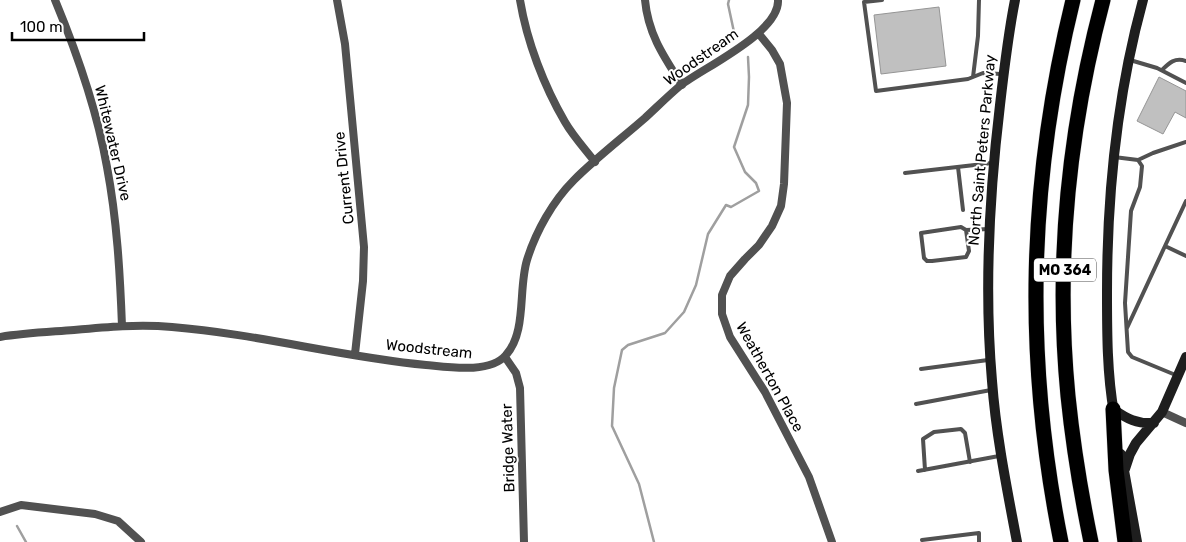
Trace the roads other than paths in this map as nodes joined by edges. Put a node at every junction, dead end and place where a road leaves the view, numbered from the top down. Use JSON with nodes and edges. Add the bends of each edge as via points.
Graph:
{"nodes":[{"id":1,"x":55,"y":0,"type":"edge"},
{"id":2,"x":338,"y":0,"type":"edge"},
{"id":3,"x":520,"y":0,"type":"edge"},
{"id":4,"x":644,"y":0,"type":"edge"},
{"id":5,"x":778,"y":0,"type":"edge"},
{"id":6,"x":882,"y":0,"type":"edge"},
{"id":7,"x":980,"y":0,"type":"edge"},
{"id":8,"x":1015,"y":0,"type":"edge"},
{"id":9,"x":1073,"y":0,"type":"edge"},
{"id":10,"x":1103,"y":0,"type":"edge"},
{"id":11,"x":1143,"y":0,"type":"edge"},
{"id":12,"x":759,"y":34,"type":"junction"},
{"id":13,"x":1130,"y":60,"type":"junction"},
{"id":14,"x":1186,"y":61,"type":"edge"},
{"id":15,"x":1162,"y":70,"type":"junction"},
{"id":16,"x":1004,"y":75,"type":"junction"},
{"id":17,"x":973,"y":77,"type":"junction"},
{"id":18,"x":1186,"y":83,"type":"edge"},
{"id":19,"x":682,"y":85,"type":"junction"},
{"id":20,"x":1186,"y":142,"type":"edge"},
{"id":21,"x":1114,"y":158,"type":"junction"},
{"id":22,"x":1138,"y":160,"type":"junction"},
{"id":23,"x":595,"y":162,"type":"junction"},
{"id":24,"x":993,"y":163,"type":"junction"},
{"id":25,"x":958,"y":167,"type":"junction"},
{"id":26,"x":905,"y":173,"type":"dead end"},
{"id":27,"x":1186,"y":201,"type":"edge"},
{"id":28,"x":963,"y":210,"type":"dead end"},
{"id":29,"x":989,"y":229,"type":"junction"},
{"id":30,"x":966,"y":230,"type":"junction"},
{"id":31,"x":1165,"y":246,"type":"junction"},
{"id":32,"x":1186,"y":256,"type":"edge"},
{"id":33,"x":122,"y":326,"type":"junction"},
{"id":34,"x":1127,"y":329,"type":"junction"},
{"id":35,"x":0,"y":337,"type":"edge"},
{"id":36,"x":355,"y":354,"type":"junction"},
{"id":37,"x":506,"y":357,"type":"junction"},
{"id":38,"x":1186,"y":357,"type":"edge"},
{"id":39,"x":991,"y":360,"type":"junction"},
{"id":40,"x":921,"y":369,"type":"dead end"},
{"id":41,"x":1178,"y":376,"type":"junction"},
{"id":42,"x":993,"y":390,"type":"junction"},
{"id":43,"x":916,"y":404,"type":"dead end"},
{"id":44,"x":1113,"y":409,"type":"junction"},
{"id":45,"x":1162,"y":412,"type":"junction"},
{"id":46,"x":1154,"y":423,"type":"junction"},
{"id":47,"x":1186,"y":423,"type":"edge"},
{"id":48,"x":1001,"y":456,"type":"junction"},
{"id":49,"x":970,"y":462,"type":"junction"},
{"id":50,"x":925,"y":470,"type":"junction"},
{"id":51,"x":918,"y":471,"type":"dead end"},
{"id":52,"x":1124,"y":471,"type":"junction"},
{"id":53,"x":1054,"y":509,"type":"junction"},
{"id":54,"x":0,"y":512,"type":"edge"},
{"id":55,"x":922,"y":540,"type":"dead end"},
{"id":56,"x":141,"y":542,"type":"edge"},
{"id":57,"x":524,"y":542,"type":"edge"},
{"id":58,"x":832,"y":542,"type":"edge"},
{"id":59,"x":979,"y":542,"type":"edge"},
{"id":60,"x":1017,"y":542,"type":"edge"},
{"id":61,"x":1054,"y":542,"type":"edge"},
{"id":62,"x":1061,"y":542,"type":"edge"},
{"id":63,"x":1090,"y":542,"type":"edge"},
{"id":64,"x":1125,"y":542,"type":"edge"},
{"id":65,"x":1137,"y":542,"type":"edge"}],
"edges":[{"from":1,"to":33,"type":"street","name":"Whitewater Drive","via":[[81,69],[107,165],[114,207]]},
{"from":2,"to":36,"type":"street","name":"Current Drive","via":[[364,247]]},
{"from":3,"to":23,"type":"street","via":[[550,92],[566,123]]},
{"from":4,"to":19,"type":"street","via":[[652,34]]},
{"from":5,"to":12,"type":"street","name":"Woodstream","via":[[773,16]]},
{"from":6,"to":17,"type":"lane","via":[[864,2],[876,91]]},
{"from":7,"to":17,"type":"lane"},
{"from":8,"to":16,"type":"main road","name":"North Saint Peters Parkway"},
{"from":9,"to":53,"type":"highway","number":"MO 364","via":[[1046,135],[1035,279],[1039,395]]},
{"from":10,"to":63,"type":"highway","number":"MO 364","via":[[1077,125],[1065,248],[1068,394]]},
{"from":11,"to":13,"type":"main road"},
{"from":12,"to":19,"type":"street","name":"Woodstream"},
{"from":12,"to":58,"type":"street","name":"Weatherton Place","via":[[780,64],[787,103],[784,184],[781,206],[772,226],[730,276],[722,295],[722,314],[730,337],[766,392],[809,477]]},
{"from":13,"to":15,"type":"lane"},
{"from":13,"to":21,"type":"main road"},
{"from":14,"to":15,"type":"lane","via":[[1172,61]]},
{"from":15,"to":18,"type":"lane"},
{"from":16,"to":17,"type":"lane","via":[[983,73]]},
{"from":16,"to":24,"type":"main road","name":"North Saint Peters Parkway"},
{"from":19,"to":23,"type":"street","name":"Woodstream"},
{"from":20,"to":22,"type":"lane"},
{"from":21,"to":22,"type":"lane"},
{"from":21,"to":44,"type":"main road","via":[[1107,299]]},
{"from":22,"to":34,"type":"lane","via":[[1142,166],[1140,186],[1131,211]]},
{"from":23,"to":37,"type":"street","name":"Woodstream","via":[[573,180],[544,220],[526,262],[517,335]]},
{"from":24,"to":25,"type":"lane"},
{"from":24,"to":29,"type":"main road","name":"North Saint Peters Parkway"},
{"from":25,"to":26,"type":"lane"},
{"from":25,"to":28,"type":"lane"},
{"from":27,"to":31,"type":"lane"},
{"from":29,"to":30,"type":"lane"},
{"from":29,"to":39,"type":"main road","name":"North Saint Peters Parkway"},
{"from":30,"to":30,"type":"lane","via":[[961,227],[921,232],[924,258],[932,261],[966,256],[969,252]]},
{"from":31,"to":32,"type":"lane"},
{"from":31,"to":34,"type":"lane"},
{"from":33,"to":35,"type":"street","name":"Woodstream"},
{"from":33,"to":36,"type":"street","name":"Woodstream","via":[[171,327],[243,335]]},
{"from":34,"to":41,"type":"lane","via":[[1128,352],[1132,357]]},
{"from":36,"to":37,"type":"street","name":"Woodstream","via":[[453,368],[479,368]]},
{"from":37,"to":57,"type":"street","name":"Bridge Water","via":[[516,373],[520,388]]},
{"from":38,"to":41,"type":"main road"},
{"from":39,"to":40,"type":"lane"},
{"from":39,"to":42,"type":"main road","name":"North Saint Peters Parkway"},
{"from":41,"to":45,"type":"main road"},
{"from":42,"to":43,"type":"lane"},
{"from":42,"to":48,"type":"main road","name":"North Saint Peters Parkway"},
{"from":44,"to":46,"type":"main road","via":[[1133,422]]},
{"from":44,"to":52,"type":"main road"},
{"from":44,"to":64,"type":"highway"},
{"from":45,"to":46,"type":"main road"},
{"from":45,"to":47,"type":"street"},
{"from":46,"to":52,"type":"main road","via":[[1136,443]]},
{"from":48,"to":49,"type":"lane"},
{"from":48,"to":60,"type":"main road","name":"North Saint Peters Parkway"},
{"from":49,"to":50,"type":"lane"},
{"from":49,"to":50,"type":"lane","via":[[965,433],[961,429],[934,432],[923,439]]},
{"from":50,"to":51,"type":"lane"},
{"from":52,"to":65,"type":"main road"},
{"from":53,"to":61,"type":"highway"},
{"from":53,"to":62,"type":"highway","number":"MO 364"},
{"from":54,"to":56,"type":"street","via":[[21,505],[95,514],[118,521]]},
{"from":55,"to":59,"type":"lane","via":[[978,533]]}]}
